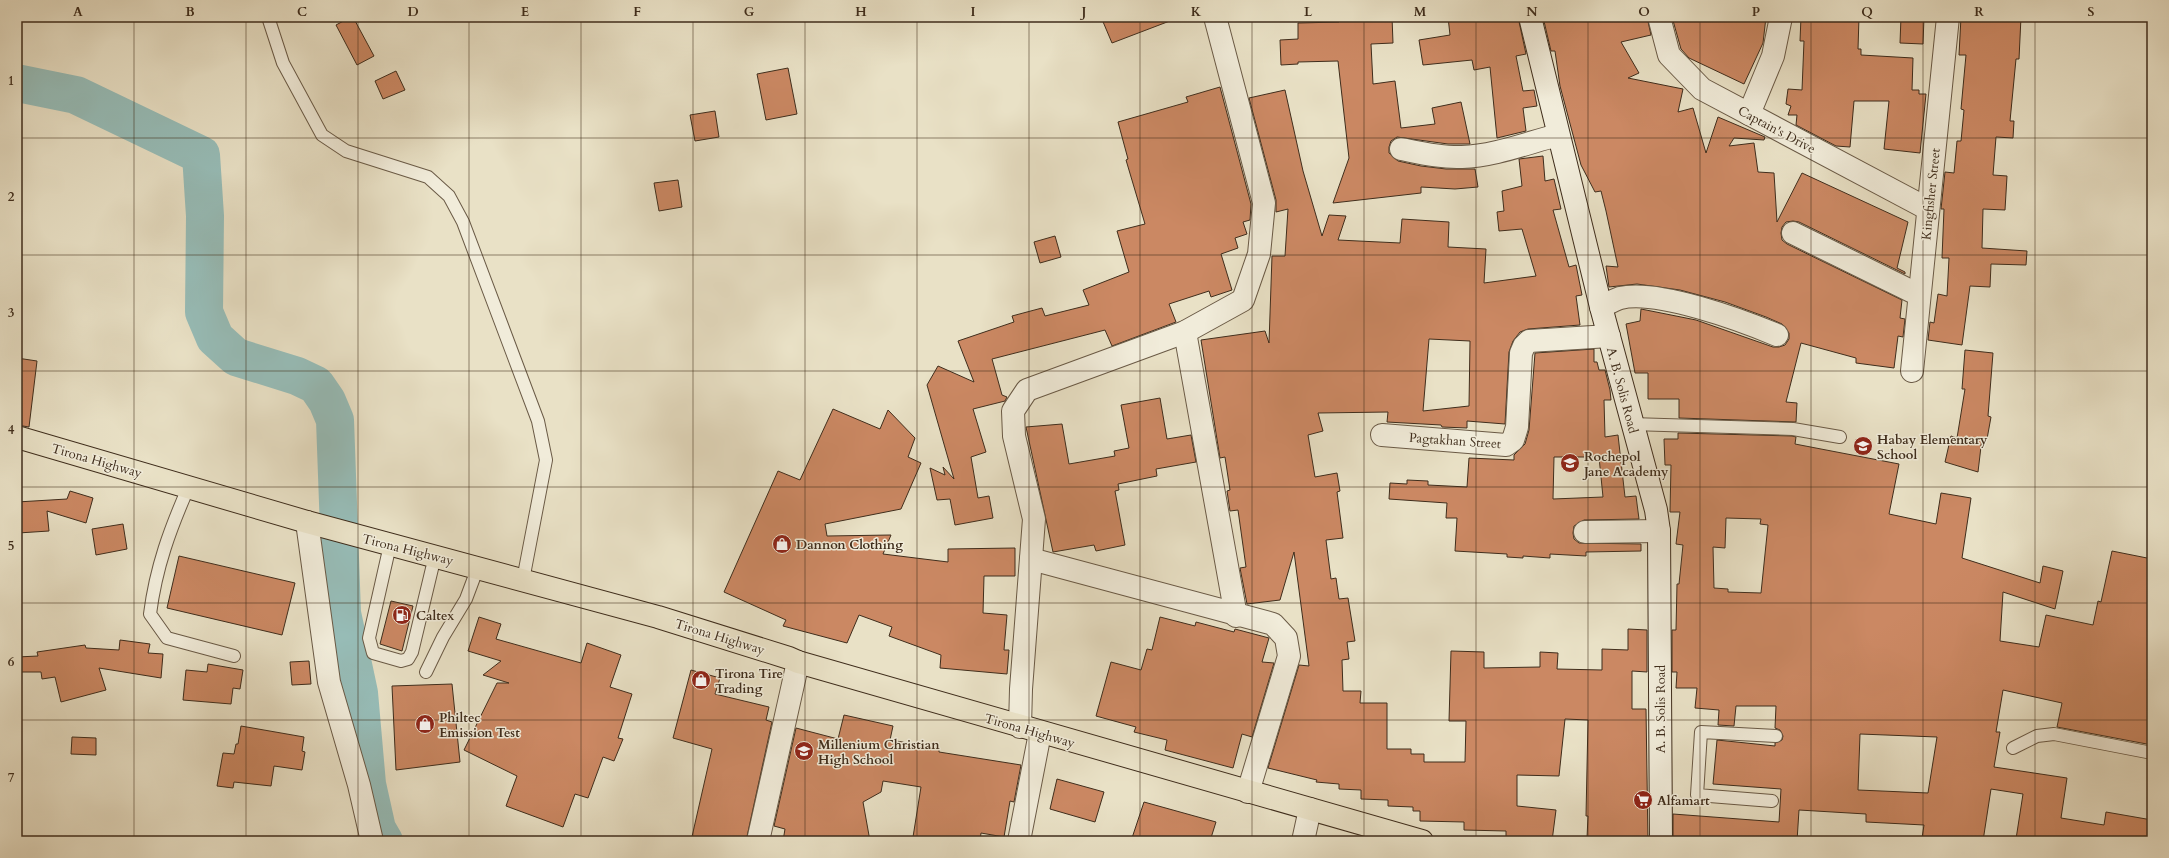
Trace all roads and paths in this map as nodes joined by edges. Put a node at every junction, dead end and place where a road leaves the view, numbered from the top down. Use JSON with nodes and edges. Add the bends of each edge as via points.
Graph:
{"nodes":[{"id":1,"x":268,"y":17,"type":"edge"},
{"id":2,"x":1215,"y":17,"type":"edge"},
{"id":3,"x":1530,"y":17,"type":"edge"},
{"id":4,"x":1658,"y":17,"type":"edge"},
{"id":5,"x":1780,"y":17,"type":"edge"},
{"id":6,"x":1948,"y":17,"type":"edge"},
{"id":7,"x":1749,"y":114,"type":"junction"},
{"id":8,"x":1558,"y":135,"type":"junction"},
{"id":9,"x":1401,"y":149,"type":"dead end"},
{"id":10,"x":1928,"y":209,"type":"junction"},
{"id":11,"x":1794,"y":233,"type":"dead end"},
{"id":12,"x":1919,"y":295,"type":"junction"},
{"id":13,"x":1601,"y":307,"type":"junction"},
{"id":14,"x":1186,"y":332,"type":"junction"},
{"id":15,"x":1777,"y":335,"type":"dead end"},
{"id":16,"x":1609,"y":336,"type":"junction"},
{"id":17,"x":1912,"y":371,"type":"dead end"},
{"id":18,"x":1632,"y":424,"type":"junction"},
{"id":19,"x":1382,"y":436,"type":"dead end"},
{"id":20,"x":17,"y":437,"type":"edge"},
{"id":21,"x":1840,"y":437,"type":"dead end"},
{"id":22,"x":189,"y":486,"type":"junction"},
{"id":23,"x":308,"y":522,"type":"junction"},
{"id":24,"x":1659,"y":531,"type":"junction"},
{"id":25,"x":1585,"y":532,"type":"dead end"},
{"id":26,"x":390,"y":545,"type":"junction"},
{"id":27,"x":435,"y":556,"type":"junction"},
{"id":28,"x":1031,"y":559,"type":"junction"},
{"id":29,"x":478,"y":567,"type":"junction"},
{"id":30,"x":523,"y":580,"type":"junction"},
{"id":31,"x":1236,"y":616,"type":"junction"},
{"id":32,"x":234,"y":656,"type":"dead end"},
{"id":33,"x":798,"y":662,"type":"junction"},
{"id":34,"x":426,"y":672,"type":"dead end"},
{"id":35,"x":1030,"y":730,"type":"junction"},
{"id":36,"x":1776,"y":736,"type":"dead end"},
{"id":37,"x":2013,"y":748,"type":"dead end"},
{"id":38,"x":2152,"y":753,"type":"edge"},
{"id":39,"x":1248,"y":792,"type":"junction"},
{"id":40,"x":1772,"y":801,"type":"dead end"},
{"id":41,"x":1310,"y":809,"type":"junction"},
{"id":42,"x":372,"y":841,"type":"edge"},
{"id":43,"x":758,"y":841,"type":"edge"},
{"id":44,"x":1019,"y":841,"type":"edge"},
{"id":45,"x":1303,"y":841,"type":"edge"},
{"id":46,"x":1422,"y":841,"type":"edge"},
{"id":47,"x":1661,"y":841,"type":"edge"}],
"edges":[{"from":1,"to":30,"type":"lane","via":[[283,63],[322,135],[346,151],[428,177],[449,196],[463,222],[538,421],[546,460]]},
{"from":2,"to":14,"type":"street","via":[[1264,203],[1260,254],[1243,300]]},
{"from":3,"to":8,"type":"street","name":"A. B. Solis Road"},
{"from":4,"to":7,"type":"street","name":"Captain's Drive","via":[[1669,55],[1702,89]]},
{"from":5,"to":7,"type":"street","via":[[1773,56]]},
{"from":6,"to":10,"type":"street","name":"Kingfisher Street"},
{"from":7,"to":10,"type":"street","name":"Captain's Drive"},
{"from":8,"to":9,"type":"street","via":[[1462,158]]},
{"from":8,"to":13,"type":"street","name":"A. B. Solis Road"},
{"from":10,"to":12,"type":"street","name":"Kingfisher Street"},
{"from":11,"to":12,"type":"street"},
{"from":12,"to":17,"type":"street","name":"Kingfisher Street"},
{"from":13,"to":15,"type":"street","via":[[1620,298],[1635,297],[1672,302],[1708,310]]},
{"from":13,"to":16,"type":"street","name":"A. B. Solis Road"},
{"from":14,"to":28,"type":"street","via":[[1027,390],[1013,411],[1014,436],[1034,519]]},
{"from":14,"to":31,"type":"street"},
{"from":16,"to":18,"type":"street","name":"A. B. Solis Road"},
{"from":16,"to":19,"type":"street","name":"Pagtakhan Street","via":[[1529,341],[1524,346],[1521,353],[1517,427],[1512,440],[1506,445]]},
{"from":18,"to":21,"type":"lane","via":[[1794,429]]},
{"from":18,"to":24,"type":"street","name":"A. B. Solis Road","via":[[1648,476]]},
{"from":20,"to":22,"type":"main road","name":"Tirona Highway"},
{"from":22,"to":23,"type":"main road","name":"Tirona Highway"},
{"from":22,"to":32,"type":"lane","via":[[168,533],[154,583],[150,614],[167,638]]},
{"from":23,"to":26,"type":"main road","name":"Tirona Highway"},
{"from":23,"to":42,"type":"street","via":[[328,682],[359,785]]},
{"from":24,"to":25,"type":"street"},
{"from":24,"to":47,"type":"street","name":"A. B. Solis Road"},
{"from":26,"to":27,"type":"main road","name":"Tirona Highway"},
{"from":26,"to":27,"type":"lane","via":[[369,638],[373,653],[401,661],[408,659],[412,652]]},
{"from":27,"to":29,"type":"main road","name":"Tirona Highway"},
{"from":28,"to":31,"type":"street"},
{"from":28,"to":35,"type":"street","via":[[1020,688]]},
{"from":29,"to":30,"type":"main road","name":"Tirona Highway"},
{"from":29,"to":34,"type":"lane","via":[[466,600],[443,636]]},
{"from":30,"to":33,"type":"main road","name":"Tirona Highway","via":[[658,617]]},
{"from":31,"to":39,"type":"street","via":[[1273,624],[1286,638],[1289,656]]},
{"from":33,"to":35,"type":"main road","name":"Tirona Highway"},
{"from":33,"to":43,"type":"street"},
{"from":35,"to":39,"type":"main road","name":"Tirona Highway"},
{"from":35,"to":44,"type":"street"},
{"from":36,"to":40,"type":"lane","via":[[1701,732],[1697,795]]},
{"from":37,"to":38,"type":"lane","via":[[2037,736],[2054,734]]},
{"from":39,"to":41,"type":"main road","name":"Tirona Highway"},
{"from":41,"to":45,"type":"street"},
{"from":41,"to":46,"type":"main road","name":"Tirona Highway"}]}
